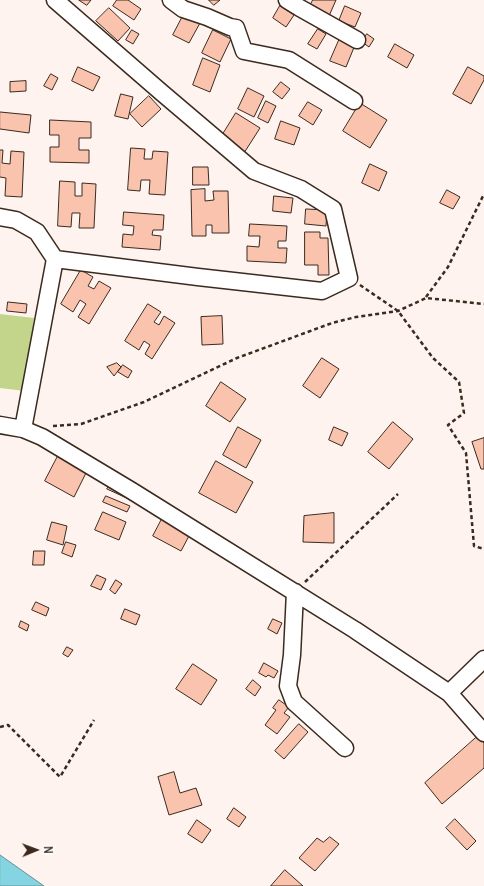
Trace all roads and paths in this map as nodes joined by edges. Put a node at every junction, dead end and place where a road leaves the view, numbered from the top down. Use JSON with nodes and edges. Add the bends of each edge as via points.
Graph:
{"nodes":[{"id":1,"x":55,"y":0,"type":"edge"},
{"id":2,"x":170,"y":0,"type":"edge"},
{"id":3,"x":287,"y":0,"type":"edge"},
{"id":4,"x":357,"y":40,"type":"dead end"},
{"id":5,"x":354,"y":101,"type":"dead end"},
{"id":6,"x":484,"y":194,"type":"edge"},
{"id":7,"x":0,"y":217,"type":"edge"},
{"id":8,"x":55,"y":260,"type":"junction"},
{"id":9,"x":350,"y":278,"type":"junction"},
{"id":10,"x":426,"y":298,"type":"junction"},
{"id":11,"x":484,"y":304,"type":"edge"},
{"id":12,"x":398,"y":311,"type":"junction"},
{"id":13,"x":0,"y":425,"type":"edge"},
{"id":14,"x":52,"y":426,"type":"dead end"},
{"id":15,"x":23,"y":429,"type":"junction"},
{"id":16,"x":398,"y":494,"type":"dead end"},
{"id":17,"x":484,"y":550,"type":"edge"},
{"id":18,"x":294,"y":592,"type":"junction"},
{"id":19,"x":484,"y":659,"type":"edge"},
{"id":20,"x":449,"y":693,"type":"junction"},
{"id":21,"x":94,"y":720,"type":"dead end"},
{"id":22,"x":0,"y":727,"type":"edge"},
{"id":23,"x":484,"y":733,"type":"edge"},
{"id":24,"x":345,"y":748,"type":"dead end"}],
"edges":[{"from":1,"to":9,"type":"street","via":[[254,171],[301,189],[333,209]]},
{"from":2,"to":5,"type":"street","via":[[183,9],[236,28],[244,51],[289,60]]},
{"from":3,"to":4,"type":"street"},
{"from":6,"to":10,"type":"path","via":[[448,267]]},
{"from":7,"to":8,"type":"street","via":[[16,220],[38,232]]},
{"from":8,"to":9,"type":"street","via":[[322,291]]},
{"from":8,"to":15,"type":"street"},
{"from":9,"to":12,"type":"path"},
{"from":10,"to":11,"type":"path"},
{"from":10,"to":12,"type":"path"},
{"from":12,"to":14,"type":"path","via":[[332,323],[237,358],[144,402],[81,424]]},
{"from":12,"to":17,"type":"path","via":[[433,358],[459,382],[464,413],[448,425],[466,453],[474,546]]},
{"from":13,"to":15,"type":"street"},
{"from":15,"to":18,"type":"street","via":[[42,437],[132,491]]},
{"from":16,"to":18,"type":"path"},
{"from":18,"to":20,"type":"street"},
{"from":18,"to":24,"type":"street","via":[[292,655],[288,686],[294,702]]},
{"from":19,"to":20,"type":"street"},
{"from":20,"to":23,"type":"street"},
{"from":21,"to":22,"type":"path","via":[[60,777],[8,725]]}]}
